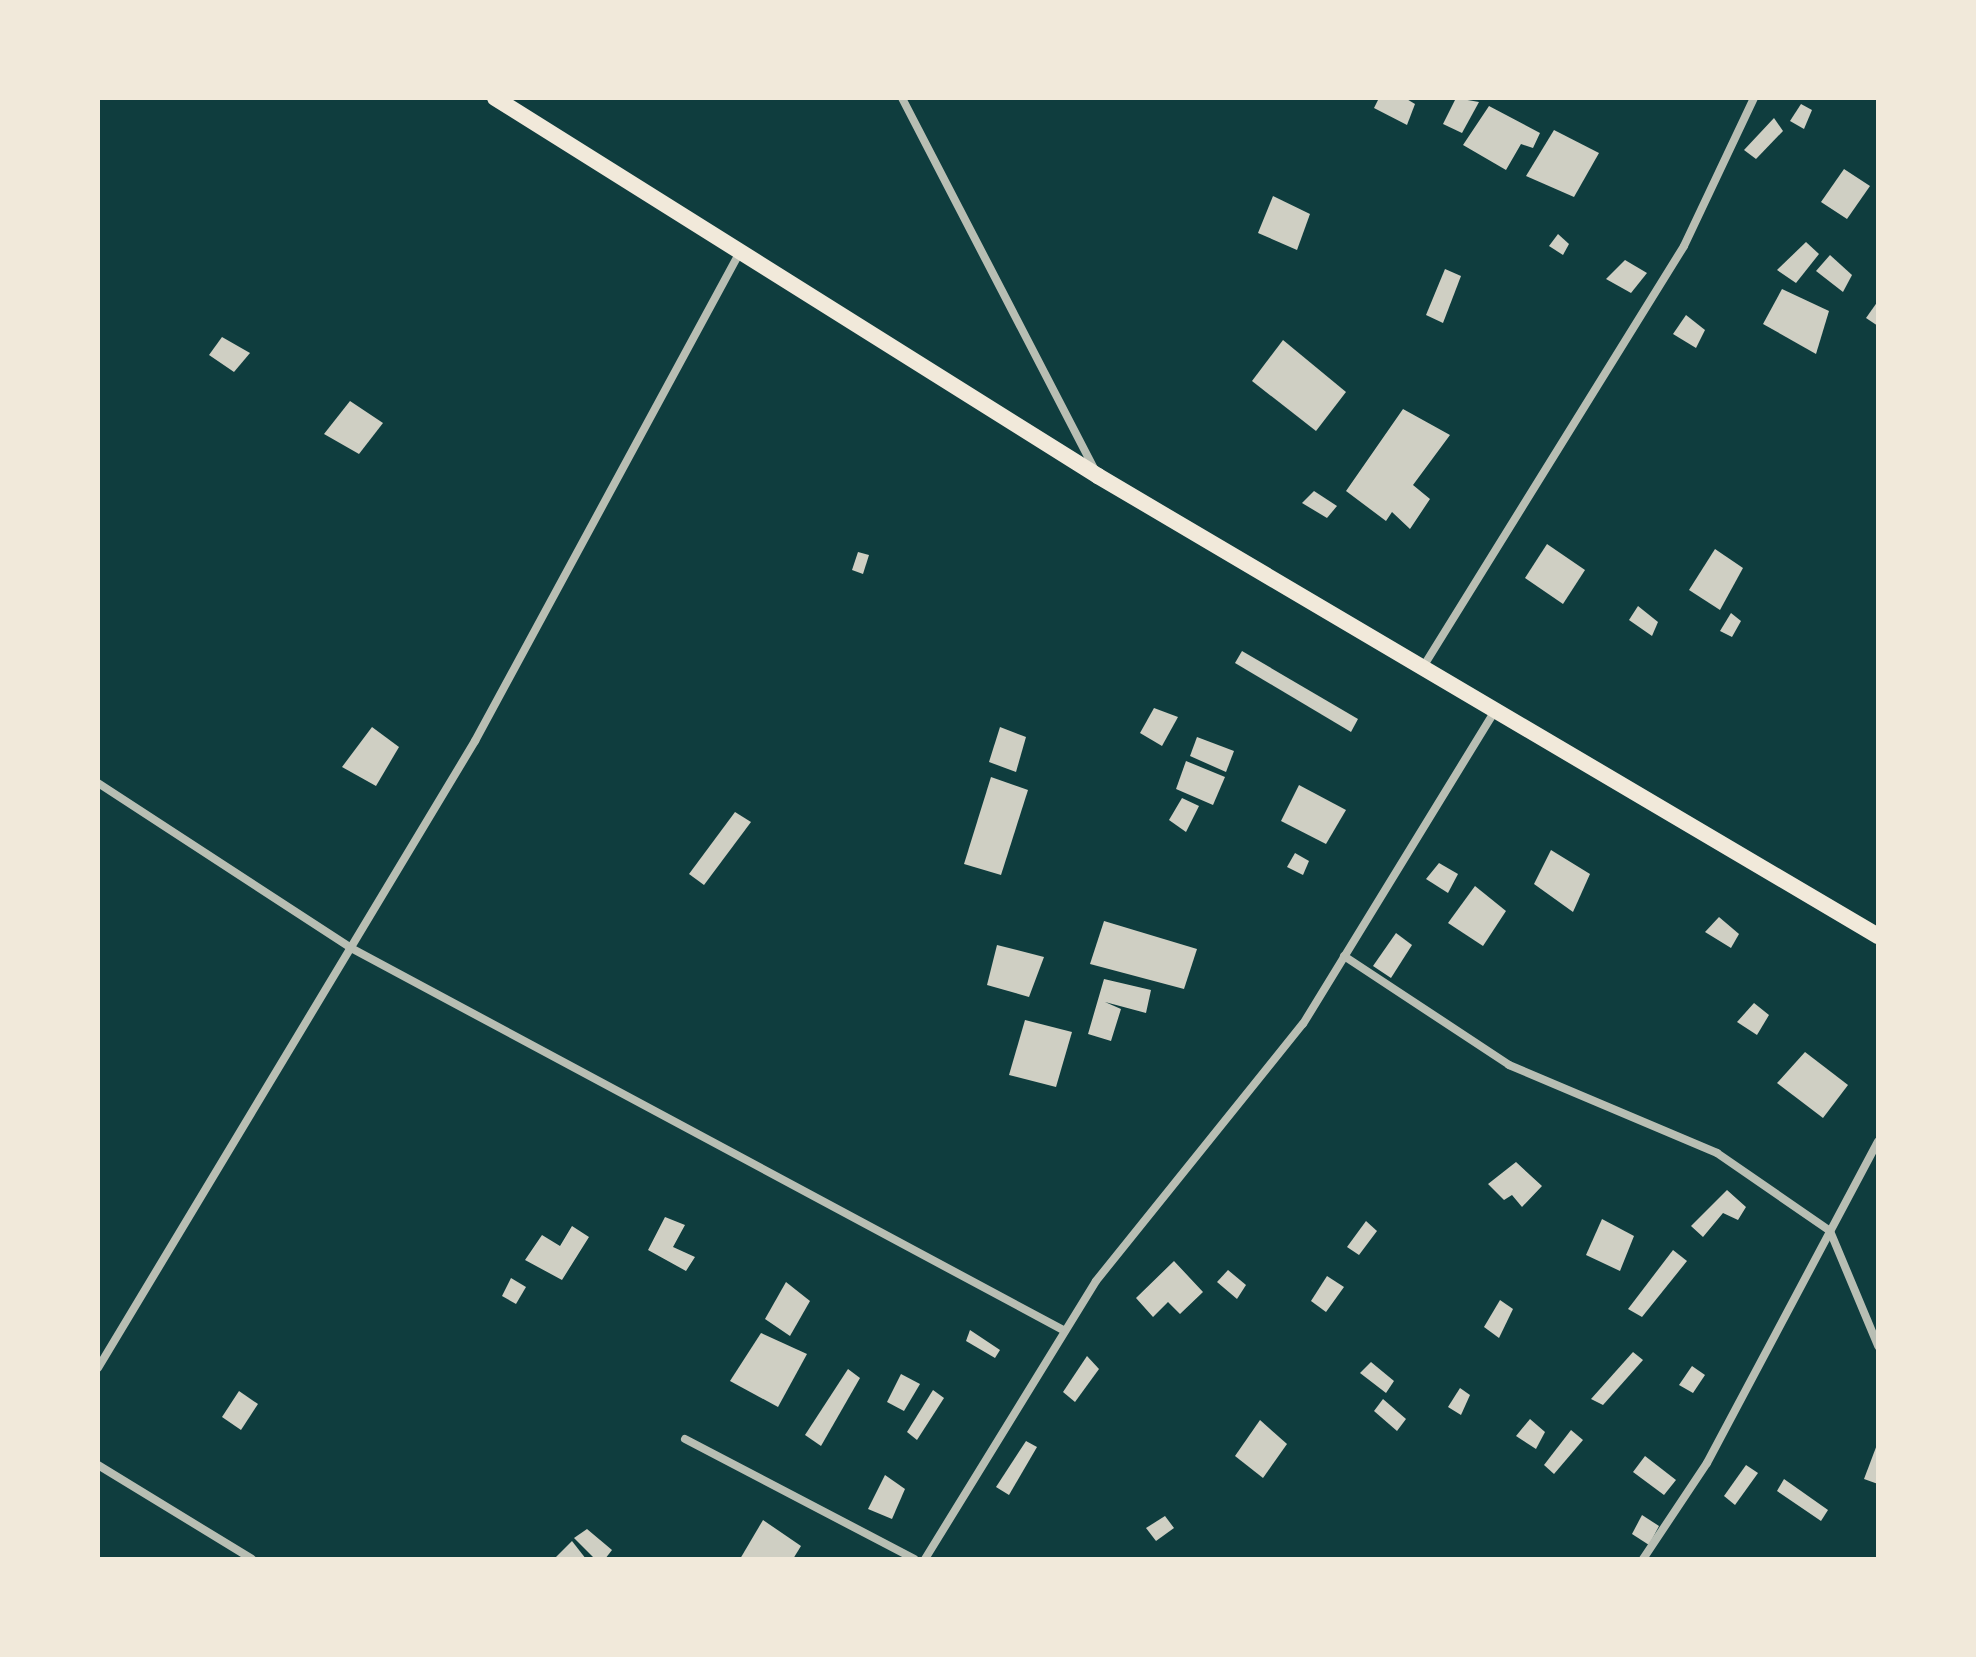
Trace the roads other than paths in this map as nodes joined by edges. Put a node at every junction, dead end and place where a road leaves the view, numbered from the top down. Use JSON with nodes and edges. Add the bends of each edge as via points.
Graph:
{"nodes":[{"id":1,"x":495,"y":98,"type":"edge"},
{"id":2,"x":902,"y":98,"type":"edge"},
{"id":3,"x":1754,"y":98,"type":"edge"},
{"id":4,"x":740,"y":252,"type":"junction"},
{"id":5,"x":1098,"y":476,"type":"junction"},
{"id":6,"x":1423,"y":668,"type":"junction"},
{"id":7,"x":1495,"y":711,"type":"junction"},
{"id":8,"x":98,"y":783,"type":"edge"},
{"id":9,"x":1878,"y":936,"type":"edge"},
{"id":10,"x":351,"y":948,"type":"junction"},
{"id":11,"x":1344,"y":956,"type":"junction"},
{"id":12,"x":1878,"y":1142,"type":"edge"},
{"id":13,"x":1830,"y":1231,"type":"junction"},
{"id":14,"x":1065,"y":1331,"type":"junction"},
{"id":15,"x":1878,"y":1346,"type":"edge"},
{"id":16,"x":98,"y":1368,"type":"edge"},
{"id":17,"x":685,"y":1439,"type":"dead end"},
{"id":18,"x":98,"y":1465,"type":"edge"},
{"id":19,"x":252,"y":1559,"type":"edge"},
{"id":20,"x":915,"y":1559,"type":"edge"},
{"id":21,"x":925,"y":1559,"type":"edge"},
{"id":22,"x":1643,"y":1559,"type":"edge"}],
"edges":[{"from":1,"to":4,"type":"main road"},
{"from":2,"to":5,"type":"street"},
{"from":3,"to":6,"type":"street","via":[[1684,246]]},
{"from":4,"to":5,"type":"main road"},
{"from":4,"to":10,"type":"street","via":[[475,741]]},
{"from":5,"to":6,"type":"main road"},
{"from":6,"to":7,"type":"main road"},
{"from":7,"to":9,"type":"main road"},
{"from":7,"to":11,"type":"street"},
{"from":8,"to":10,"type":"street"},
{"from":10,"to":14,"type":"street"},
{"from":10,"to":16,"type":"street"},
{"from":11,"to":13,"type":"street","via":[[1509,1065],[1717,1153]]},
{"from":11,"to":14,"type":"street","via":[[1303,1024],[1096,1281]]},
{"from":12,"to":13,"type":"street"},
{"from":13,"to":15,"type":"street"},
{"from":13,"to":22,"type":"street","via":[[1707,1463]]},
{"from":14,"to":21,"type":"street"},
{"from":17,"to":20,"type":"street"},
{"from":18,"to":19,"type":"street"}]}
